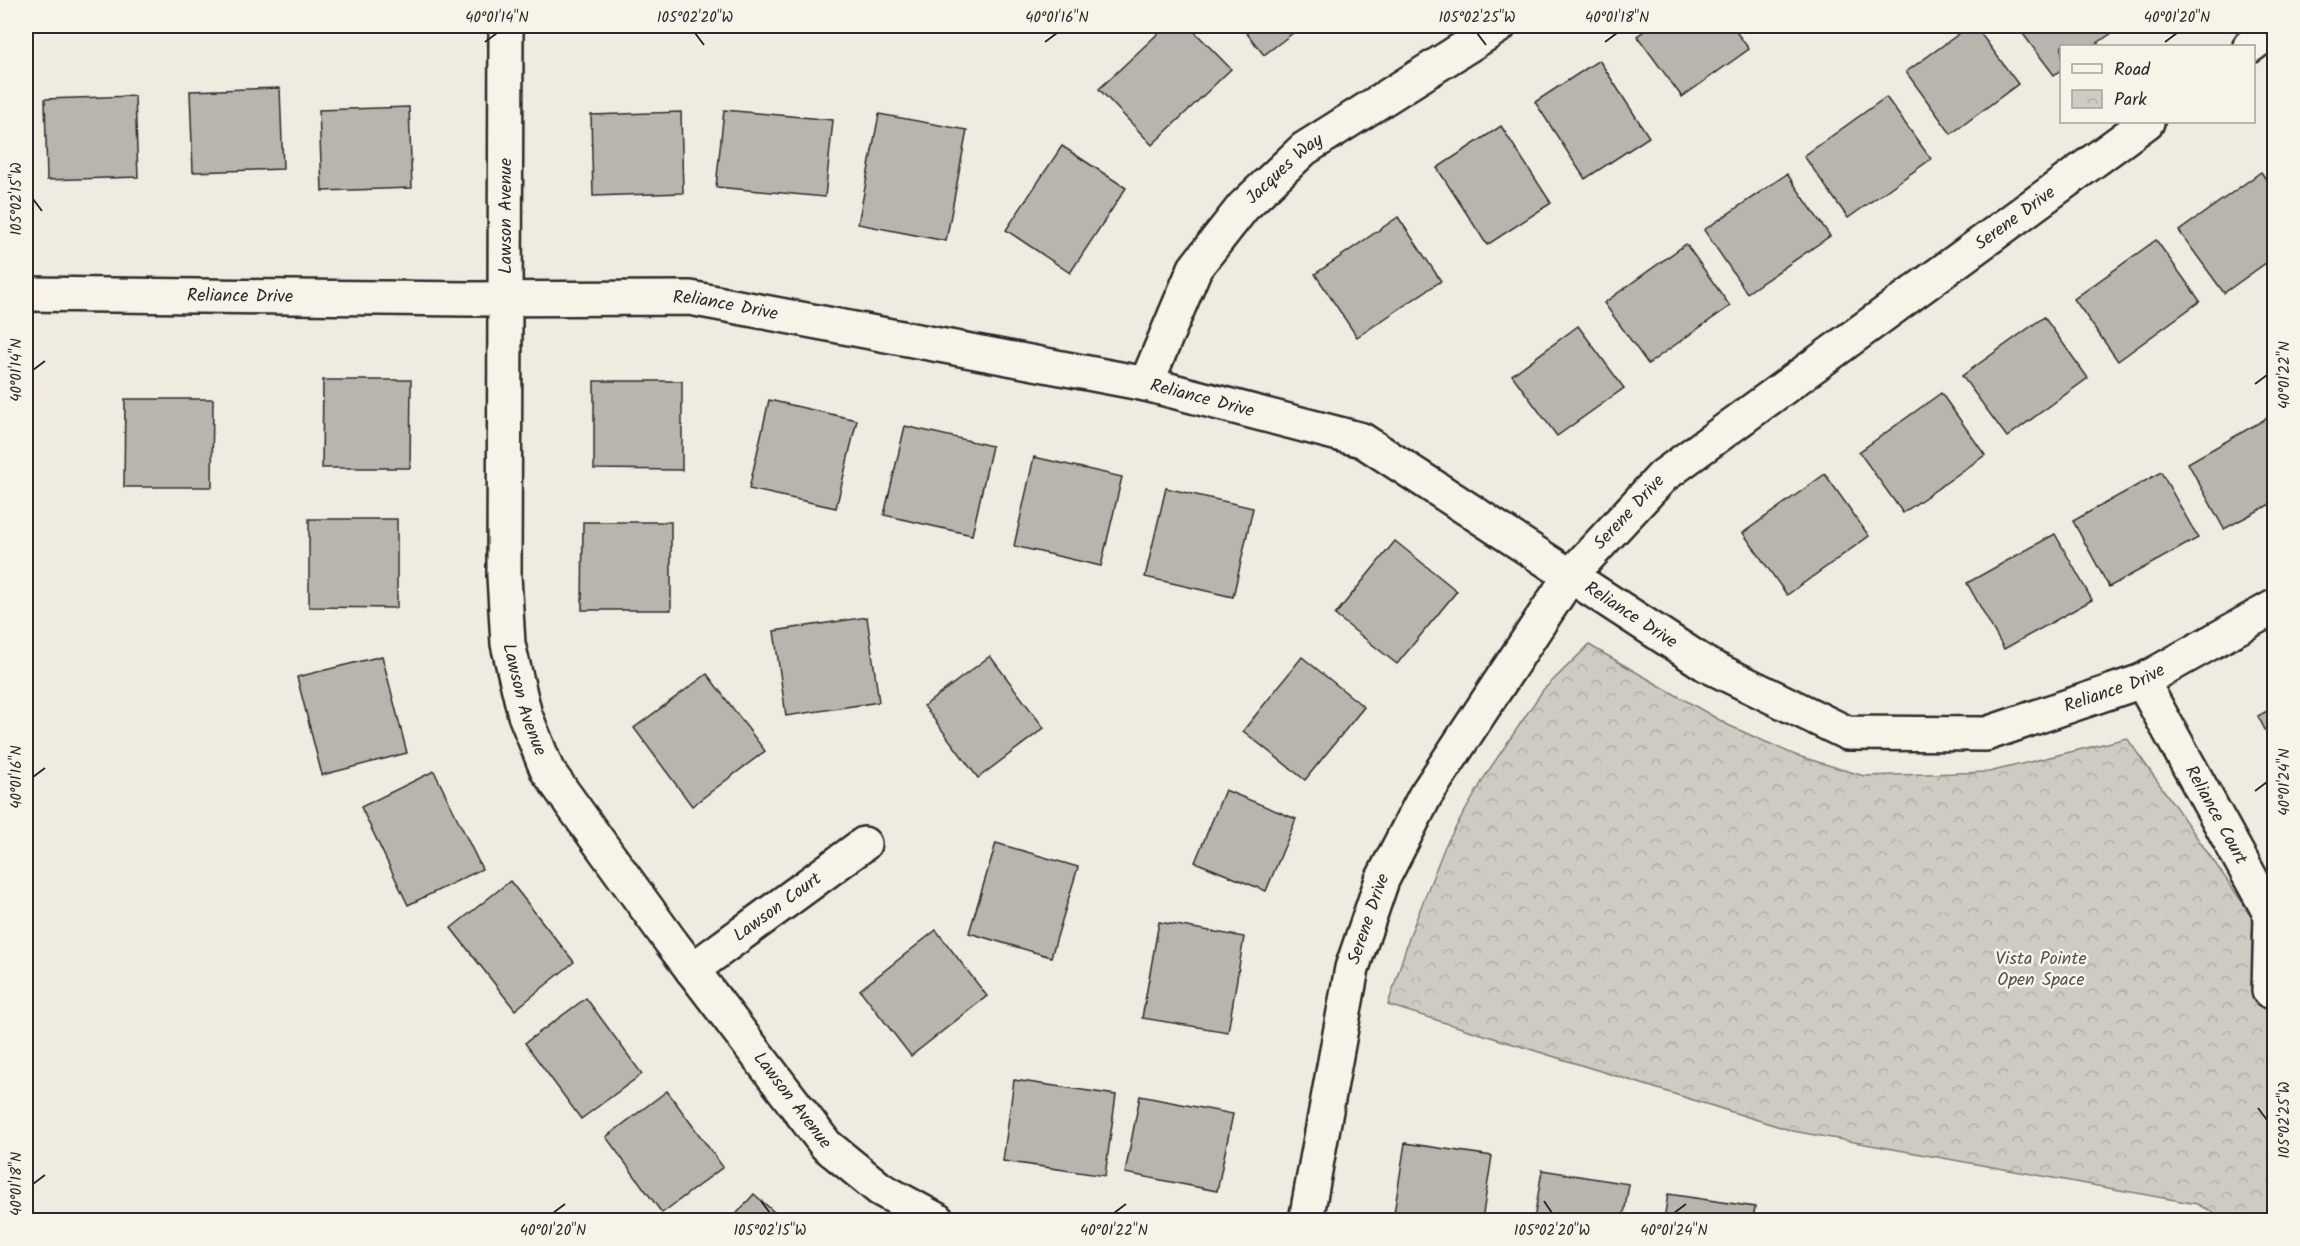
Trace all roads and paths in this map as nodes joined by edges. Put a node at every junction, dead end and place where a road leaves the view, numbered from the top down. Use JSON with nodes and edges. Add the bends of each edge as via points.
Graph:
{"nodes":[{"id":1,"x":506,"y":26,"type":"edge"},
{"id":2,"x":1499,"y":26,"type":"edge"},
{"id":3,"x":2274,"y":28,"type":"edge"},
{"id":4,"x":2251,"y":45,"type":"edge"},
{"id":5,"x":2146,"y":123,"type":"edge"},
{"id":6,"x":26,"y":294,"type":"edge"},
{"id":7,"x":507,"y":298,"type":"junction"},
{"id":8,"x":1146,"y":384,"type":"junction"},
{"id":9,"x":1570,"y":576,"type":"junction"},
{"id":10,"x":2274,"y":607,"type":"edge"},
{"id":11,"x":2142,"y":681,"type":"junction"},
{"id":12,"x":864,"y":844,"type":"dead end"},
{"id":13,"x":692,"y":970,"type":"junction"},
{"id":14,"x":2269,"y":991,"type":"dead end"},
{"id":15,"x":938,"y":1221,"type":"edge"},
{"id":16,"x":1306,"y":1221,"type":"edge"}],
"edges":[{"from":1,"to":7,"type":"street","name":"Lawson Avenue"},
{"from":2,"to":8,"type":"street","name":"Jacques Way","via":[[1305,149],[1243,207],[1195,268]]},
{"from":3,"to":4,"type":"street"},
{"from":5,"to":9,"type":"street","name":"Serene Drive","via":[[1663,476]]},
{"from":6,"to":7,"type":"street","name":"Reliance Drive"},
{"from":7,"to":8,"type":"street","name":"Reliance Drive","via":[[690,298]]},
{"from":7,"to":13,"type":"street","name":"Lawson Avenue","via":[[504,576],[507,644],[525,715],[548,770]]},
{"from":8,"to":9,"type":"street","name":"Reliance Drive","via":[[1362,440]]},
{"from":9,"to":11,"type":"street","name":"Reliance Drive","via":[[1707,665],[1847,733],[1986,734]]},
{"from":9,"to":16,"type":"street","name":"Serene Drive","via":[[1425,796],[1382,880],[1352,968]]},
{"from":10,"to":11,"type":"street","name":"Reliance Drive"},
{"from":11,"to":14,"type":"street","name":"Reliance Court","via":[[2271,915]]},
{"from":12,"to":13,"type":"street","name":"Lawson Court"},
{"from":13,"to":15,"type":"street","name":"Lawson Avenue","via":[[826,1145],[880,1189]]}]}
